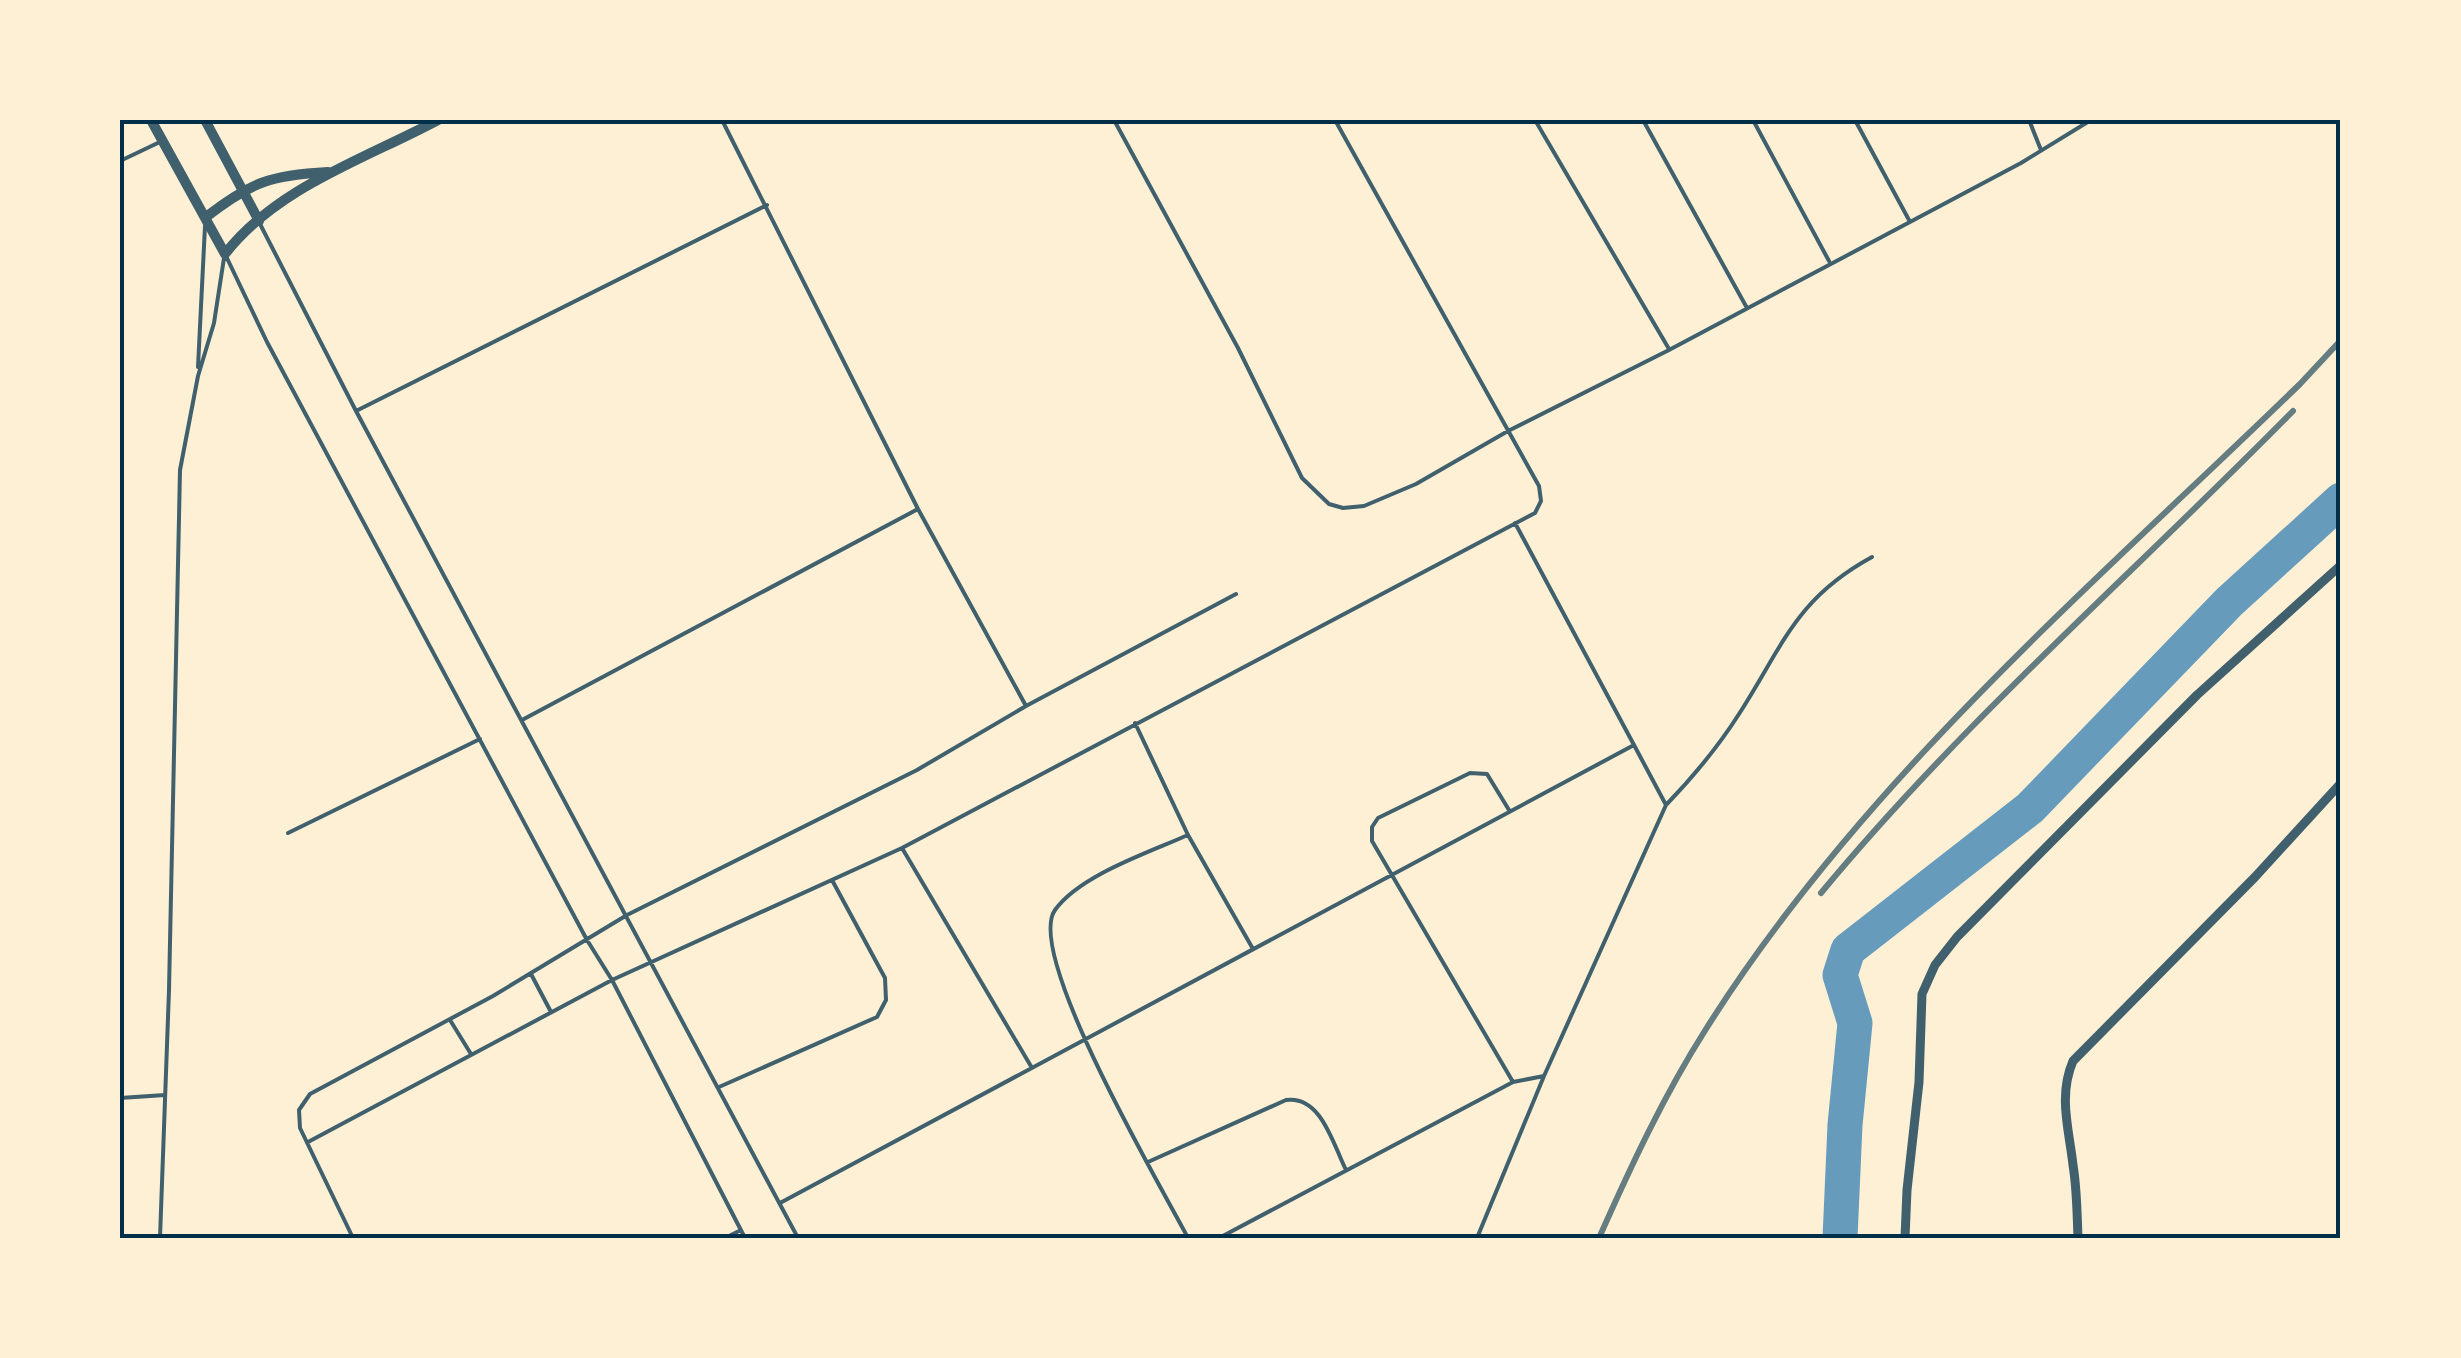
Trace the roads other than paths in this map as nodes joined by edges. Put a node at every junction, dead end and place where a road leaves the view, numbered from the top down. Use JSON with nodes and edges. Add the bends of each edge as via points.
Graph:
{"nodes":[{"id":1,"x":151,"y":120,"type":"edge"},
{"id":2,"x":204,"y":120,"type":"edge"},
{"id":3,"x":438,"y":120,"type":"edge"},
{"id":4,"x":722,"y":120,"type":"edge"},
{"id":5,"x":1114,"y":120,"type":"edge"},
{"id":6,"x":1336,"y":120,"type":"edge"},
{"id":7,"x":1535,"y":120,"type":"edge"},
{"id":8,"x":1643,"y":120,"type":"edge"},
{"id":9,"x":1753,"y":120,"type":"edge"},
{"id":10,"x":1855,"y":120,"type":"edge"},
{"id":11,"x":2029,"y":120,"type":"edge"},
{"id":12,"x":2091,"y":120,"type":"edge"},
{"id":13,"x":164,"y":144,"type":"junction"},
{"id":14,"x":2041,"y":150,"type":"junction"},
{"id":15,"x":120,"y":161,"type":"edge"},
{"id":16,"x":331,"y":172,"type":"junction"},
{"id":17,"x":241,"y":189,"type":"junction"},
{"id":18,"x":767,"y":206,"type":"junction"},
{"id":19,"x":206,"y":217,"type":"junction"},
{"id":20,"x":258,"y":220,"type":"junction"},
{"id":21,"x":1909,"y":220,"type":"junction"},
{"id":22,"x":225,"y":254,"type":"junction"},
{"id":23,"x":1830,"y":262,"type":"junction"},
{"id":24,"x":1747,"y":308,"type":"junction"},
{"id":25,"x":1669,"y":350,"type":"junction"},
{"id":26,"x":198,"y":376,"type":"junction"},
{"id":27,"x":356,"y":410,"type":"junction"},
{"id":28,"x":1508,"y":431,"type":"junction"},
{"id":29,"x":918,"y":509,"type":"junction"},
{"id":30,"x":1515,"y":522,"type":"junction"},
{"id":31,"x":1872,"y":558,"type":"dead end"},
{"id":32,"x":2341,"y":565,"type":"edge"},
{"id":33,"x":1236,"y":594,"type":"dead end"},
{"id":34,"x":1026,"y":706,"type":"junction"},
{"id":35,"x":522,"y":720,"type":"junction"},
{"id":36,"x":1135,"y":723,"type":"junction"},
{"id":37,"x":480,"y":739,"type":"junction"},
{"id":38,"x":1634,"y":744,"type":"junction"},
{"id":39,"x":2341,"y":783,"type":"edge"},
{"id":40,"x":1666,"y":805,"type":"junction"},
{"id":41,"x":1510,"y":812,"type":"junction"},
{"id":42,"x":288,"y":833,"type":"dead end"},
{"id":43,"x":1188,"y":836,"type":"junction"},
{"id":44,"x":902,"y":848,"type":"junction"},
{"id":45,"x":1392,"y":874,"type":"junction"},
{"id":46,"x":832,"y":880,"type":"junction"},
{"id":47,"x":627,"y":916,"type":"junction"},
{"id":48,"x":587,"y":940,"type":"junction"},
{"id":49,"x":1253,"y":949,"type":"junction"},
{"id":50,"x":650,"y":964,"type":"junction"},
{"id":51,"x":531,"y":974,"type":"junction"},
{"id":52,"x":612,"y":980,"type":"junction"},
{"id":53,"x":551,"y":1012,"type":"junction"},
{"id":54,"x":450,"y":1020,"type":"junction"},
{"id":55,"x":1084,"y":1040,"type":"junction"},
{"id":56,"x":472,"y":1055,"type":"junction"},
{"id":57,"x":1032,"y":1068,"type":"junction"},
{"id":58,"x":1544,"y":1076,"type":"junction"},
{"id":59,"x":1513,"y":1082,"type":"junction"},
{"id":60,"x":717,"y":1088,"type":"junction"},
{"id":61,"x":164,"y":1095,"type":"junction"},
{"id":62,"x":120,"y":1098,"type":"edge"},
{"id":63,"x":308,"y":1142,"type":"junction"},
{"id":64,"x":1148,"y":1162,"type":"junction"},
{"id":65,"x":1346,"y":1170,"type":"junction"},
{"id":66,"x":780,"y":1204,"type":"junction"},
{"id":67,"x":741,"y":1230,"type":"junction"},
{"id":68,"x":160,"y":1238,"type":"edge"},
{"id":69,"x":354,"y":1238,"type":"edge"},
{"id":70,"x":725,"y":1238,"type":"edge"},
{"id":71,"x":745,"y":1238,"type":"edge"},
{"id":72,"x":798,"y":1238,"type":"edge"},
{"id":73,"x":1188,"y":1238,"type":"edge"},
{"id":74,"x":1219,"y":1238,"type":"edge"},
{"id":75,"x":1477,"y":1238,"type":"edge"},
{"id":76,"x":1905,"y":1238,"type":"edge"},
{"id":77,"x":2078,"y":1238,"type":"edge"}],
"edges":[{"from":1,"to":13,"type":"street"},
{"from":2,"to":17,"type":"street"},
{"from":3,"to":16,"type":"street"},
{"from":4,"to":18,"type":"lane"},
{"from":5,"to":28,"type":"lane","via":[[1302,478],[1329,504],[1343,508],[1385,499]]},
{"from":6,"to":28,"type":"lane"},
{"from":7,"to":25,"type":"lane"},
{"from":8,"to":24,"type":"lane"},
{"from":9,"to":23,"type":"lane"},
{"from":10,"to":21,"type":"lane"},
{"from":11,"to":14,"type":"lane"},
{"from":12,"to":14,"type":"lane"},
{"from":13,"to":15,"type":"lane"},
{"from":13,"to":19,"type":"street"},
{"from":14,"to":21,"type":"lane"},
{"from":16,"to":17,"type":"street"},
{"from":16,"to":20,"type":"street"},
{"from":17,"to":19,"type":"street"},
{"from":17,"to":20,"type":"street"},
{"from":18,"to":27,"type":"lane"},
{"from":18,"to":29,"type":"lane"},
{"from":19,"to":22,"type":"street"},
{"from":19,"to":26,"type":"lane"},
{"from":20,"to":22,"type":"street"},
{"from":20,"to":27,"type":"lane"},
{"from":21,"to":23,"type":"lane"},
{"from":22,"to":26,"type":"lane"},
{"from":22,"to":37,"type":"lane"},
{"from":23,"to":24,"type":"lane"},
{"from":24,"to":25,"type":"lane"},
{"from":25,"to":28,"type":"lane"},
{"from":26,"to":61,"type":"lane","via":[[180,470]]},
{"from":27,"to":35,"type":"lane"},
{"from":28,"to":30,"type":"lane","via":[[1542,494],[1535,512]]},
{"from":29,"to":34,"type":"lane"},
{"from":29,"to":35,"type":"lane"},
{"from":30,"to":36,"type":"lane"},
{"from":30,"to":38,"type":"lane"},
{"from":31,"to":40,"type":"lane","via":[[1841,574],[1805,607],[1739,714]]},
{"from":32,"to":76,"type":"street","via":[[2198,695],[1935,965],[1922,994]]},
{"from":33,"to":34,"type":"lane"},
{"from":34,"to":47,"type":"lane","via":[[917,770]]},
{"from":35,"to":47,"type":"lane"},
{"from":36,"to":43,"type":"lane"},
{"from":36,"to":44,"type":"lane"},
{"from":37,"to":42,"type":"lane"},
{"from":37,"to":48,"type":"lane"},
{"from":38,"to":40,"type":"lane"},
{"from":38,"to":41,"type":"lane"},
{"from":39,"to":77,"type":"street","via":[[2074,1061],[2064,1099]]},
{"from":40,"to":58,"type":"lane"},
{"from":41,"to":45,"type":"lane"},
{"from":41,"to":45,"type":"lane","via":[[1492,780],[1478,772],[1378,818],[1372,841]]},
{"from":43,"to":49,"type":"lane"},
{"from":43,"to":55,"type":"lane","via":[[1121,865],[1054,911],[1049,943]]},
{"from":44,"to":46,"type":"lane"},
{"from":44,"to":57,"type":"lane"},
{"from":45,"to":49,"type":"lane"},
{"from":45,"to":59,"type":"lane"},
{"from":46,"to":50,"type":"lane"},
{"from":46,"to":60,"type":"lane","via":[[885,978],[886,1000],[877,1017]]},
{"from":47,"to":48,"type":"lane"},
{"from":47,"to":50,"type":"lane"},
{"from":48,"to":51,"type":"lane"},
{"from":48,"to":52,"type":"lane"},
{"from":49,"to":55,"type":"lane"},
{"from":50,"to":52,"type":"lane"},
{"from":50,"to":60,"type":"lane"},
{"from":51,"to":53,"type":"lane"},
{"from":51,"to":54,"type":"lane"},
{"from":52,"to":53,"type":"lane"},
{"from":52,"to":67,"type":"lane"},
{"from":53,"to":56,"type":"lane"},
{"from":54,"to":56,"type":"lane"},
{"from":54,"to":63,"type":"lane","via":[[310,1094],[298,1120]]},
{"from":55,"to":57,"type":"lane"},
{"from":55,"to":64,"type":"lane"},
{"from":56,"to":63,"type":"lane"},
{"from":57,"to":66,"type":"lane"},
{"from":58,"to":59,"type":"lane"},
{"from":58,"to":75,"type":"lane"},
{"from":59,"to":65,"type":"lane"},
{"from":60,"to":66,"type":"lane"},
{"from":61,"to":62,"type":"lane"},
{"from":61,"to":68,"type":"lane"},
{"from":63,"to":69,"type":"lane"},
{"from":64,"to":65,"type":"lane","via":[[1297,1098],[1315,1108]]},
{"from":64,"to":73,"type":"lane"},
{"from":65,"to":74,"type":"lane"},
{"from":66,"to":72,"type":"lane"},
{"from":67,"to":70,"type":"lane"},
{"from":67,"to":71,"type":"lane"}]}
